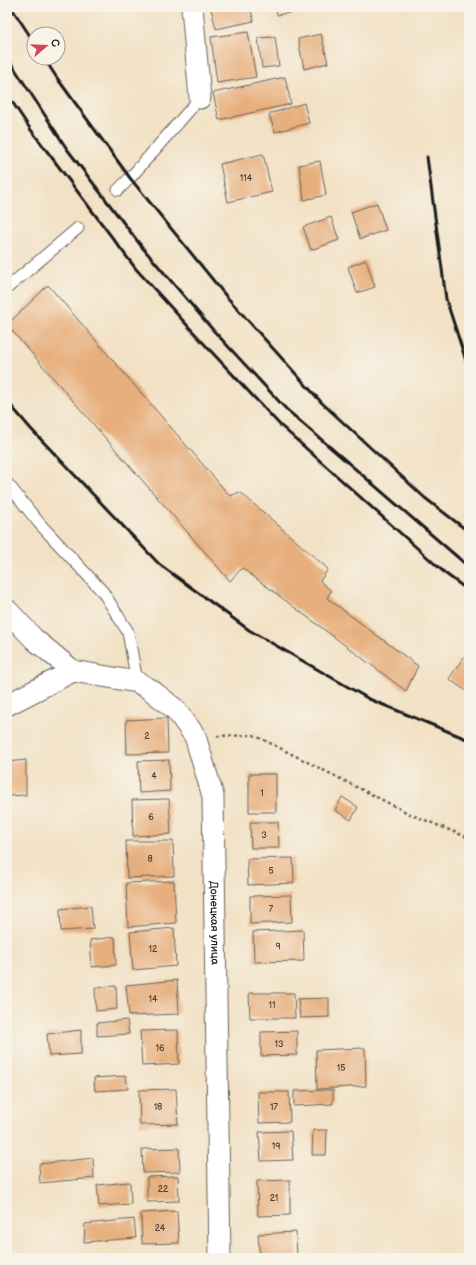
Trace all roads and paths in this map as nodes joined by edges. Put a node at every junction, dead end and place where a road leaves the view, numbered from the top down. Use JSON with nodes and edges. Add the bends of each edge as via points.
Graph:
{"nodes":[{"id":1,"x":192,"y":7,"type":"edge"},
{"id":2,"x":200,"y":98,"type":"joint"},
{"id":3,"x":118,"y":190,"type":"dead end"},
{"id":4,"x":78,"y":228,"type":"dead end"},
{"id":5,"x":7,"y":288,"type":"edge"},
{"id":6,"x":7,"y":483,"type":"edge"},
{"id":7,"x":7,"y":610,"type":"edge"},
{"id":8,"x":73,"y":671,"type":"junction"},
{"id":9,"x":137,"y":682,"type":"junction"},
{"id":10,"x":7,"y":705,"type":"edge"},
{"id":11,"x":195,"y":736,"type":"junction"},
{"id":12,"x":469,"y":838,"type":"edge"},
{"id":13,"x":220,"y":1258,"type":"edge"}],
"edges":[{"from":1,"to":2,"type":"street"},
{"from":2,"to":3,"type":"lane"},
{"from":4,"to":5,"type":"lane"},
{"from":6,"to":9,"type":"lane","via":[[39,523],[103,592],[128,632]]},
{"from":7,"to":8,"type":"street","via":[[34,639]]},
{"from":8,"to":9,"type":"street","name":"Донецкая улица"},
{"from":8,"to":10,"type":"street"},
{"from":9,"to":11,"type":"street","name":"Донецкая улица","via":[[176,710]]},
{"from":11,"to":12,"type":"path","via":[[254,735],[410,814]]},
{"from":11,"to":13,"type":"street","name":"Донецкая улица","via":[[213,796]]}]}
